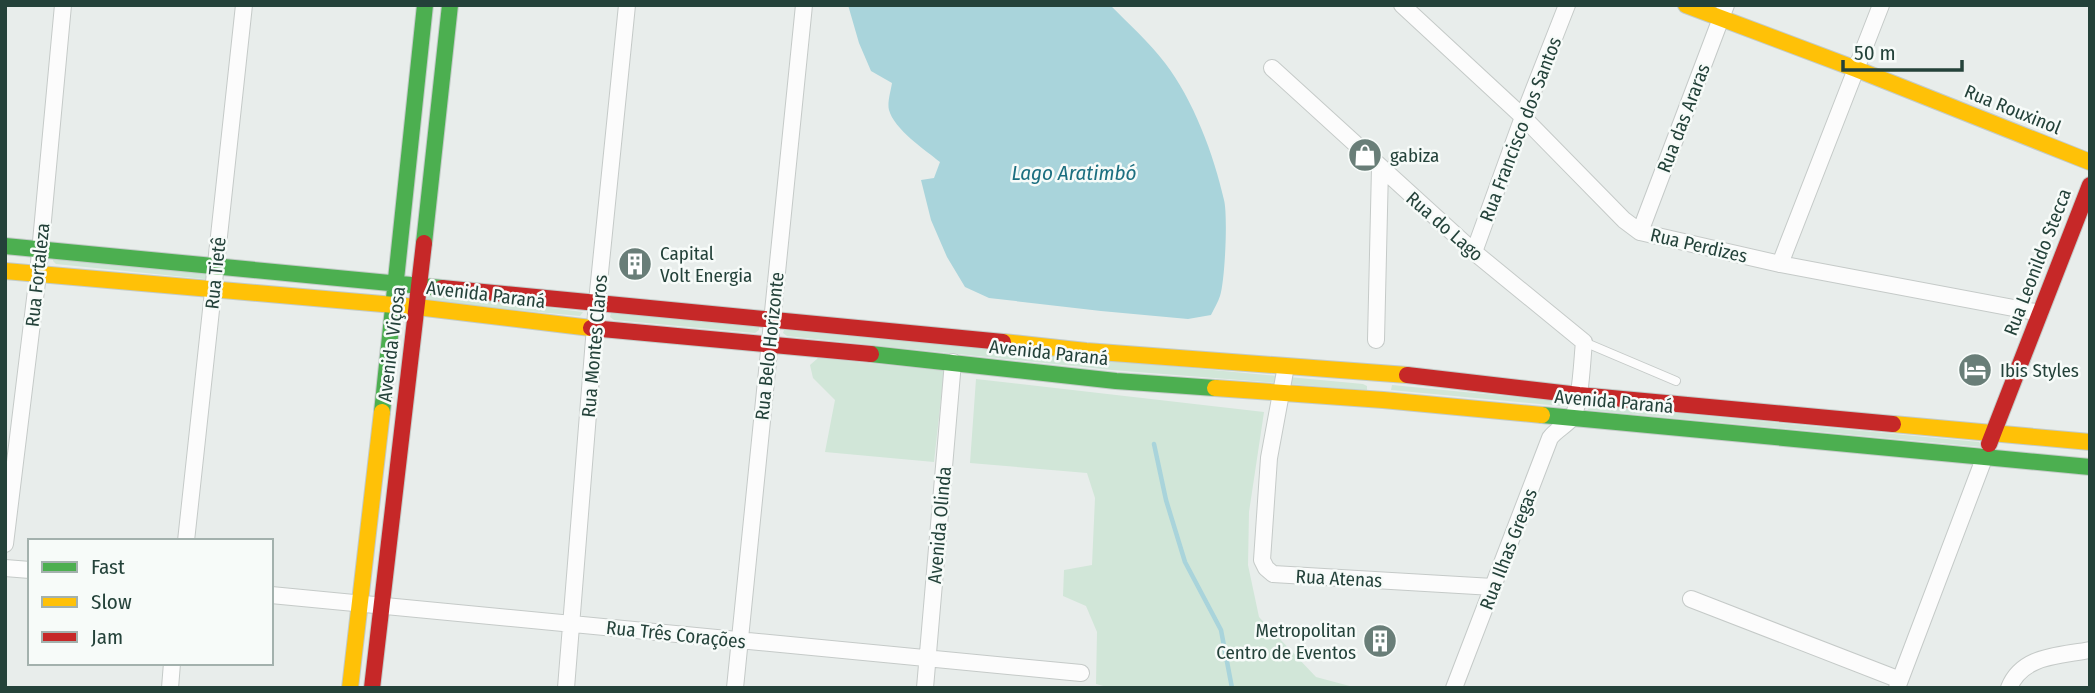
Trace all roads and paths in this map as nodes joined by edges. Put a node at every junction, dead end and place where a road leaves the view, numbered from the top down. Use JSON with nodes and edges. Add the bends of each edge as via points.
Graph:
{"nodes":[{"id":1,"x":63,"y":5,"type":"edge"},
{"id":2,"x":244,"y":5,"type":"edge"},
{"id":3,"x":425,"y":5,"type":"edge"},
{"id":4,"x":450,"y":5,"type":"edge"},
{"id":5,"x":627,"y":5,"type":"edge"},
{"id":6,"x":804,"y":5,"type":"edge"},
{"id":7,"x":1402,"y":5,"type":"edge"},
{"id":8,"x":1567,"y":5,"type":"edge"},
{"id":9,"x":1686,"y":5,"type":"edge"},
{"id":10,"x":1881,"y":5,"type":"edge"},
{"id":11,"x":1724,"y":12,"type":"edge"},
{"id":12,"x":1272,"y":68,"type":"dead end"},
{"id":13,"x":1856,"y":69,"type":"junction"},
{"id":14,"x":1522,"y":117,"type":"junction"},
{"id":15,"x":2090,"y":162,"type":"edge"},
{"id":16,"x":1380,"y":168,"type":"junction"},
{"id":17,"x":2090,"y":185,"type":"edge"},
{"id":18,"x":1640,"y":232,"type":"junction"},
{"id":19,"x":5,"y":246,"type":"edge"},
{"id":20,"x":40,"y":249,"type":"junction"},
{"id":21,"x":1474,"y":252,"type":"junction"},
{"id":22,"x":1780,"y":264,"type":"junction"},
{"id":23,"x":216,"y":265,"type":"junction"},
{"id":24,"x":5,"y":271,"type":"edge"},
{"id":25,"x":38,"y":274,"type":"junction"},
{"id":26,"x":396,"y":284,"type":"junction"},
{"id":27,"x":419,"y":285,"type":"junction"},
{"id":28,"x":214,"y":288,"type":"junction"},
{"id":29,"x":597,"y":302,"type":"junction"},
{"id":30,"x":394,"y":306,"type":"junction"},
{"id":31,"x":417,"y":307,"type":"junction"},
{"id":32,"x":2040,"y":313,"type":"junction"},
{"id":33,"x":771,"y":320,"type":"junction"},
{"id":34,"x":594,"y":328,"type":"junction"},
{"id":35,"x":1376,"y":340,"type":"dead end"},
{"id":36,"x":1584,"y":342,"type":"junction"},
{"id":37,"x":769,"y":345,"type":"junction"},
{"id":38,"x":953,"y":362,"type":"junction"},
{"id":39,"x":1286,"y":366,"type":"junction"},
{"id":40,"x":1675,"y":381,"type":"dead end"},
{"id":41,"x":1282,"y":392,"type":"junction"},
{"id":42,"x":1579,"y":395,"type":"junction"},
{"id":43,"x":1573,"y":418,"type":"junction"},
{"id":44,"x":1993,"y":433,"type":"junction"},
{"id":45,"x":2090,"y":442,"type":"edge"},
{"id":46,"x":1984,"y":456,"type":"junction"},
{"id":47,"x":2090,"y":467,"type":"edge"},
{"id":48,"x":186,"y":539,"type":"edge"},
{"id":49,"x":5,"y":544,"type":"edge"},
{"id":50,"x":5,"y":568,"type":"edge"},
{"id":51,"x":28,"y":570,"type":"edge"},
{"id":52,"x":1493,"y":587,"type":"junction"},
{"id":53,"x":273,"y":595,"type":"edge"},
{"id":54,"x":1691,"y":599,"type":"dead end"},
{"id":55,"x":359,"y":604,"type":"junction"},
{"id":56,"x":380,"y":606,"type":"junction"},
{"id":57,"x":572,"y":624,"type":"junction"},
{"id":58,"x":740,"y":640,"type":"junction"},
{"id":59,"x":2090,"y":650,"type":"edge"},
{"id":60,"x":927,"y":659,"type":"junction"},
{"id":61,"x":172,"y":665,"type":"edge"},
{"id":62,"x":1081,"y":673,"type":"dead end"},
{"id":63,"x":1898,"y":684,"type":"edge"},
{"id":64,"x":170,"y":688,"type":"edge"},
{"id":65,"x":350,"y":688,"type":"edge"},
{"id":66,"x":372,"y":688,"type":"edge"},
{"id":67,"x":566,"y":688,"type":"edge"},
{"id":68,"x":735,"y":688,"type":"edge"},
{"id":69,"x":925,"y":688,"type":"edge"},
{"id":70,"x":1454,"y":688,"type":"edge"},
{"id":71,"x":2009,"y":688,"type":"edge"}],
"edges":[{"from":1,"to":20,"type":"street","name":"Rua Fortaleza"},
{"from":2,"to":23,"type":"street","name":"Rua Tietê"},
{"from":3,"to":26,"type":"main road","name":"Avenida Viçosa"},
{"from":4,"to":27,"type":"main road","name":"Avenida Viçosa"},
{"from":5,"to":29,"type":"street","name":"Rua Montes Claros"},
{"from":6,"to":33,"type":"street","name":"Rua Belo Horizonte"},
{"from":7,"to":14,"type":"street","name":"Rua Perdizes"},
{"from":8,"to":14,"type":"street","name":"Rua Francisco dos Santos"},
{"from":9,"to":11,"type":"main road","name":"Rua Rouxinol"},
{"from":10,"to":13,"type":"street"},
{"from":11,"to":13,"type":"main road","name":"Rua Rouxinol"},
{"from":11,"to":18,"type":"street","name":"Rua das Araras"},
{"from":12,"to":16,"type":"street","name":"Rua do Lago"},
{"from":13,"to":15,"type":"main road","name":"Rua Rouxinol"},
{"from":13,"to":22,"type":"street"},
{"from":14,"to":18,"type":"street","name":"Rua Perdizes"},
{"from":14,"to":21,"type":"street","name":"Rua Francisco dos Santos"},
{"from":16,"to":21,"type":"street","name":"Rua do Lago"},
{"from":16,"to":35,"type":"street"},
{"from":17,"to":32,"type":"main road","name":"Rua Leonildo Stecca"},
{"from":18,"to":22,"type":"street","name":"Rua Perdizes"},
{"from":19,"to":20,"type":"main road","name":"Avenida Paraná"},
{"from":20,"to":23,"type":"main road","name":"Avenida Paraná"},
{"from":20,"to":25,"type":"street","name":"Rua Fortaleza"},
{"from":21,"to":36,"type":"street","name":"Rua do Lago"},
{"from":22,"to":32,"type":"street","name":"Rua Perdizes"},
{"from":23,"to":26,"type":"main road","name":"Avenida Paraná"},
{"from":23,"to":28,"type":"street","name":"Rua Tietê"},
{"from":24,"to":25,"type":"main road","name":"Avenida Paraná"},
{"from":25,"to":28,"type":"main road","name":"Avenida Paraná"},
{"from":25,"to":49,"type":"street","name":"Rua Fortaleza"},
{"from":26,"to":27,"type":"main road","name":"Avenida Paraná"},
{"from":26,"to":30,"type":"main road","name":"Avenida Viçosa"},
{"from":27,"to":29,"type":"main road","name":"Avenida Paraná"},
{"from":27,"to":31,"type":"main road","name":"Avenida Viçosa"},
{"from":28,"to":30,"type":"main road","name":"Avenida Paraná"},
{"from":28,"to":48,"type":"street","name":"Rua Tietê"},
{"from":29,"to":33,"type":"main road","name":"Avenida Paraná"},
{"from":29,"to":34,"type":"street","name":"Rua Montes Claros"},
{"from":30,"to":31,"type":"main road","name":"Avenida Paraná"},
{"from":30,"to":55,"type":"main road","name":"Avenida Viçosa"},
{"from":31,"to":34,"type":"main road","name":"Avenida Paraná"},
{"from":31,"to":56,"type":"main road","name":"Avenida Viçosa"},
{"from":32,"to":44,"type":"main road","name":"Rua Leonildo Stecca"},
{"from":33,"to":37,"type":"street","name":"Rua Belo Horizonte"},
{"from":33,"to":39,"type":"main road","name":"Avenida Paraná"},
{"from":34,"to":37,"type":"main road","name":"Avenida Paraná"},
{"from":34,"to":57,"type":"street","name":"Rua Montes Claros"},
{"from":36,"to":40,"type":"lane"},
{"from":36,"to":42,"type":"street"},
{"from":37,"to":38,"type":"main road","name":"Avenida Paraná"},
{"from":37,"to":58,"type":"street","name":"Rua Belo Horizonte"},
{"from":38,"to":41,"type":"main road","name":"Avenida Paraná","via":[[1116,381]]},
{"from":38,"to":60,"type":"street","name":"Avenida Olinda"},
{"from":39,"to":41,"type":"street","name":"Rua Atenas"},
{"from":39,"to":42,"type":"main road","name":"Avenida Paraná"},
{"from":41,"to":43,"type":"main road","name":"Avenida Paraná"},
{"from":41,"to":52,"type":"street","name":"Rua Atenas","via":[[1269,458],[1262,560],[1266,568],[1273,574]]},
{"from":42,"to":43,"type":"street"},
{"from":42,"to":44,"type":"main road","name":"Avenida Paraná"},
{"from":43,"to":46,"type":"main road","name":"Avenida Paraná"},
{"from":43,"to":52,"type":"street","name":"Rua Ilhas Gregas","via":[[1550,438]]},
{"from":44,"to":45,"type":"main road","name":"Avenida Paraná"},
{"from":44,"to":46,"type":"main road","name":"Rua Leonildo Stecca"},
{"from":46,"to":47,"type":"main road","name":"Avenida Paraná"},
{"from":46,"to":63,"type":"street"},
{"from":50,"to":51,"type":"street"},
{"from":52,"to":70,"type":"street","name":"Rua Ilhas Gregas"},
{"from":53,"to":55,"type":"street","name":"Rua Três Corações"},
{"from":54,"to":63,"type":"street"},
{"from":55,"to":56,"type":"street","name":"Rua Três Corações"},
{"from":55,"to":65,"type":"main road","name":"Avenida Viçosa"},
{"from":56,"to":57,"type":"street","name":"Rua Três Corações"},
{"from":56,"to":66,"type":"main road","name":"Avenida Viçosa"},
{"from":57,"to":58,"type":"street","name":"Rua Três Corações"},
{"from":57,"to":67,"type":"street","name":"Rua Montes Claros"},
{"from":58,"to":60,"type":"street","name":"Rua Três Corações"},
{"from":58,"to":68,"type":"street","name":"Rua Belo Horizonte"},
{"from":59,"to":71,"type":"street","via":[[2030,663],[2020,669]]},
{"from":60,"to":62,"type":"street","name":"Rua Três Corações"},
{"from":60,"to":69,"type":"street","name":"Avenida Olinda"},
{"from":61,"to":64,"type":"street"}]}
